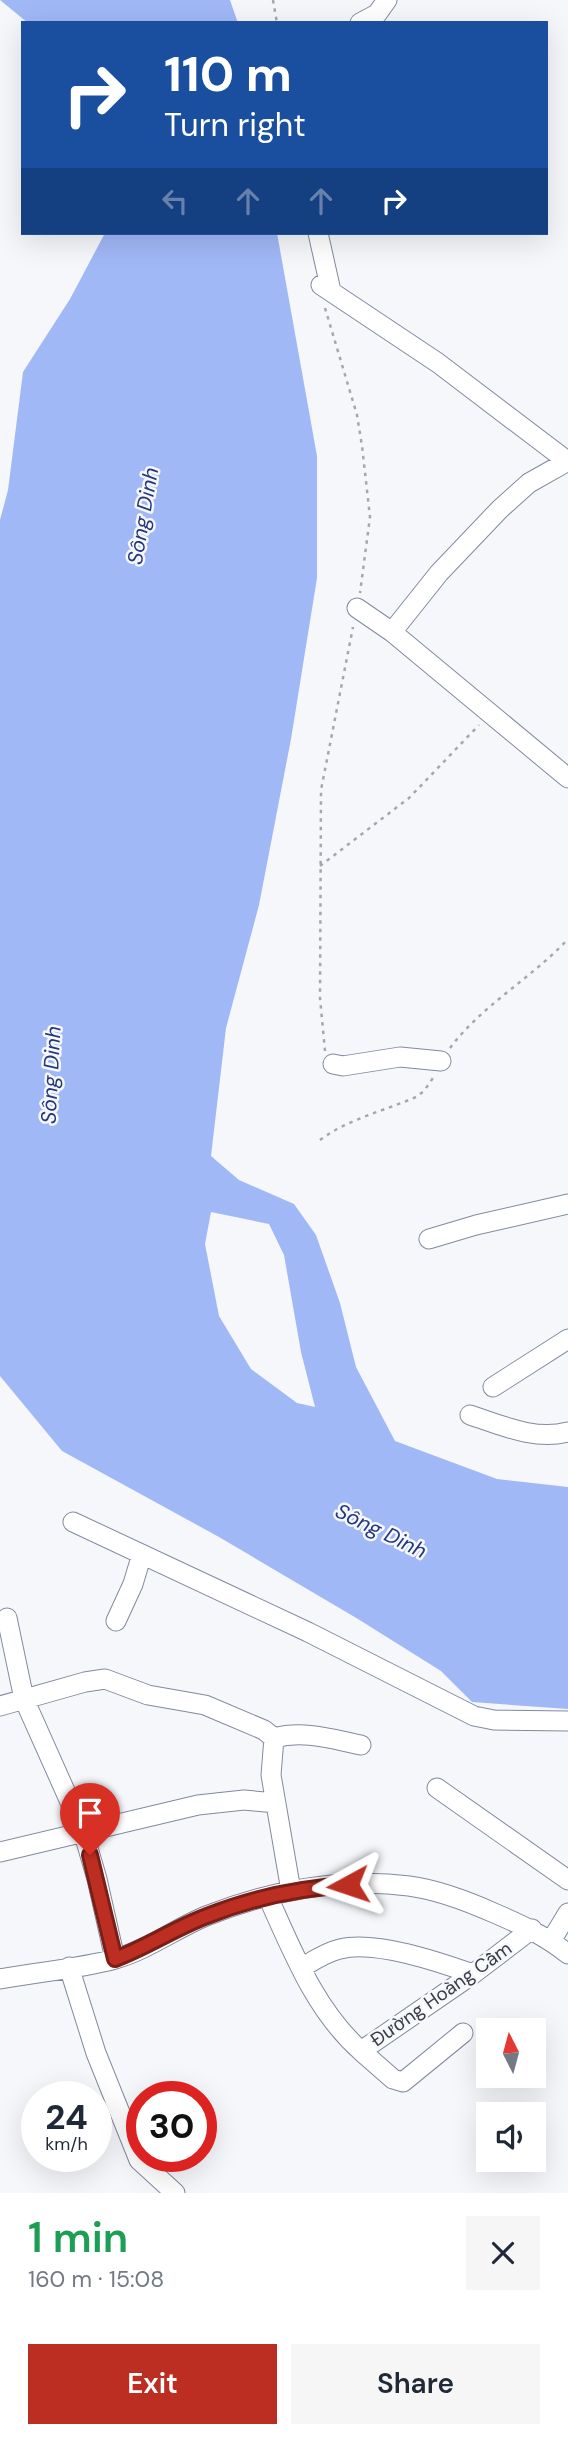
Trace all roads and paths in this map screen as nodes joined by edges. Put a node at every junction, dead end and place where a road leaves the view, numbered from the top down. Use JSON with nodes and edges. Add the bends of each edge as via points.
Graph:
{"nodes":[{"id":1,"x":273,"y":0,"type":"edge"},
{"id":2,"x":387,"y":0,"type":"edge"},
{"id":3,"x":278,"y":21,"type":"edge"},
{"id":4,"x":364,"y":21,"type":"edge"},
{"id":5,"x":318,"y":235,"type":"edge"},
{"id":6,"x":326,"y":288,"type":"junction"},
{"id":7,"x":568,"y":461,"type":"edge"},
{"id":8,"x":357,"y":608,"type":"junction"},
{"id":9,"x":392,"y":632,"type":"junction"},
{"id":10,"x":489,"y":715,"type":"junction"},
{"id":11,"x":568,"y":778,"type":"edge"},
{"id":12,"x":320,"y":866,"type":"junction"},
{"id":13,"x":441,"y":1061,"type":"dead end"},
{"id":14,"x":333,"y":1064,"type":"joint"},
{"id":15,"x":568,"y":1204,"type":"edge"},
{"id":16,"x":429,"y":1239,"type":"dead end"},
{"id":17,"x":568,"y":1339,"type":"edge"},
{"id":18,"x":493,"y":1387,"type":"dead end"},
{"id":19,"x":470,"y":1415,"type":"dead end"},
{"id":20,"x":568,"y":1432,"type":"edge"},
{"id":21,"x":73,"y":1522,"type":"dead end"},
{"id":22,"x":142,"y":1554,"type":"junction"},
{"id":23,"x":7,"y":1618,"type":"dead end"},
{"id":24,"x":116,"y":1622,"type":"dead end"},
{"id":25,"x":24,"y":1699,"type":"junction"},
{"id":26,"x":0,"y":1706,"type":"edge"},
{"id":27,"x":568,"y":1721,"type":"edge"},
{"id":28,"x":274,"y":1738,"type":"junction"},
{"id":29,"x":361,"y":1745,"type":"dead end"},
{"id":30,"x":437,"y":1788,"type":"dead end"},
{"id":31,"x":276,"y":1802,"type":"junction"},
{"id":32,"x":83,"y":1831,"type":"junction"},
{"id":33,"x":0,"y":1852,"type":"edge"},
{"id":34,"x":568,"y":1880,"type":"edge"},
{"id":35,"x":290,"y":1891,"type":"junction"},
{"id":36,"x":268,"y":1897,"type":"junction"},
{"id":37,"x":568,"y":1913,"type":"edge"},
{"id":38,"x":532,"y":1929,"type":"junction"},
{"id":39,"x":551,"y":1941,"type":"junction"},
{"id":40,"x":568,"y":1954,"type":"edge"},
{"id":41,"x":115,"y":1959,"type":"junction"},
{"id":42,"x":69,"y":1967,"type":"junction"},
{"id":43,"x":301,"y":1968,"type":"junction"},
{"id":44,"x":473,"y":1974,"type":"junction"},
{"id":45,"x":0,"y":1979,"type":"edge"},
{"id":46,"x":463,"y":2033,"type":"dead end"},
{"id":47,"x":361,"y":2050,"type":"junction"},
{"id":48,"x":175,"y":2193,"type":"edge"}],
"edges":[{"from":1,"to":3,"type":"path"},
{"from":2,"to":4,"type":"street","via":[[377,14]]},
{"from":5,"to":6,"type":"street"},
{"from":6,"to":7,"type":"street","via":[[438,363]]},
{"from":6,"to":8,"type":"path","via":[[333,341],[362,446],[369,534]]},
{"from":7,"to":9,"type":"street","via":[[529,483],[500,509],[439,573]]},
{"from":8,"to":9,"type":"street"},
{"from":8,"to":12,"type":"path","via":[[321,790]]},
{"from":9,"to":10,"type":"street"},
{"from":10,"to":11,"type":"street"},
{"from":10,"to":12,"type":"path","via":[[409,798]]},
{"from":12,"to":14,"type":"path","via":[[321,1030]]},
{"from":13,"to":14,"type":"street","via":[[400,1057]]},
{"from":15,"to":16,"type":"street"},
{"from":17,"to":18,"type":"street"},
{"from":19,"to":20,"type":"street","via":[[532,1434]]},
{"from":21,"to":22,"type":"street"},
{"from":22,"to":24,"type":"street"},
{"from":22,"to":27,"type":"street","via":[[474,1716]]},
{"from":23,"to":25,"type":"street"},
{"from":25,"to":26,"type":"street"},
{"from":25,"to":28,"type":"street","via":[[85,1682],[112,1680],[148,1695],[205,1705]]},
{"from":25,"to":32,"type":"street"},
{"from":28,"to":29,"type":"street","via":[[307,1734]]},
{"from":28,"to":31,"type":"street","via":[[271,1765]]},
{"from":30,"to":34,"type":"street"},
{"from":31,"to":32,"type":"street","via":[[219,1801]]},
{"from":31,"to":35,"type":"street"},
{"from":32,"to":33,"type":"street"},
{"from":32,"to":41,"type":"street"},
{"from":35,"to":36,"type":"street"},
{"from":35,"to":38,"type":"street","via":[[363,1884],[411,1886],[467,1901]]},
{"from":36,"to":41,"type":"street","via":[[207,1916]]},
{"from":36,"to":43,"type":"street","name":"Đường Hoàng Cầm"},
{"from":37,"to":39,"type":"street"},
{"from":38,"to":39,"type":"street"},
{"from":38,"to":44,"type":"street","name":"Đường Hoàng Cầm"},
{"from":39,"to":40,"type":"street"},
{"from":41,"to":42,"type":"street"},
{"from":42,"to":45,"type":"street"},
{"from":42,"to":48,"type":"street","via":[[96,2053],[139,2160]]},
{"from":43,"to":44,"type":"street","via":[[330,1951],[357,1947],[393,1951]]},
{"from":43,"to":47,"type":"street","name":"Đường Hoàng Cầm","via":[[335,2025]]},
{"from":44,"to":47,"type":"street","name":"Đường Hoàng Cầm"},
{"from":46,"to":47,"type":"street","via":[[403,2082],[393,2079]]}]}
